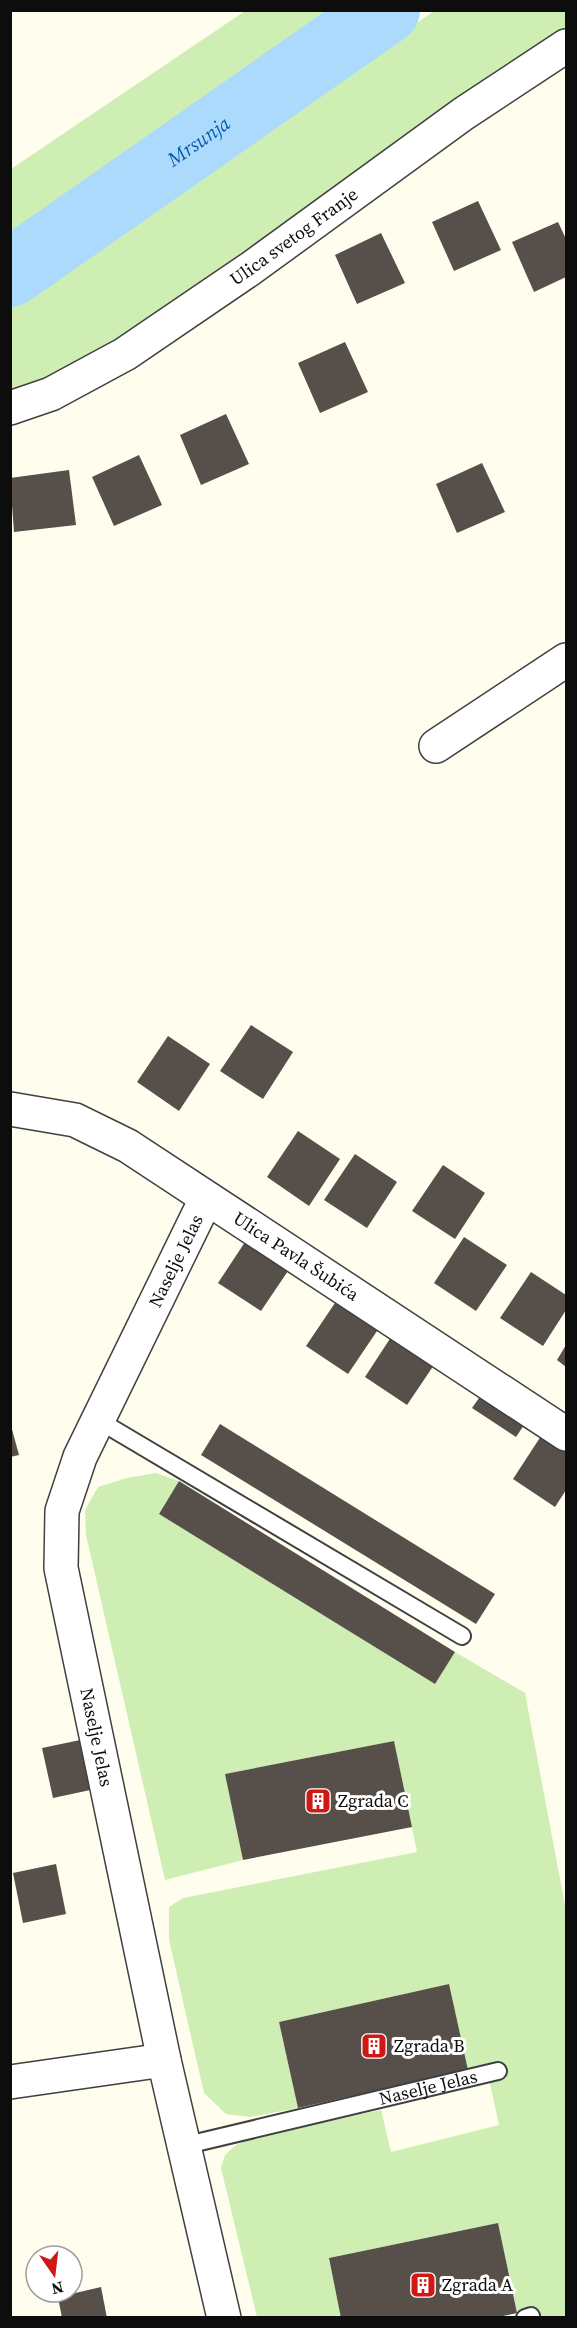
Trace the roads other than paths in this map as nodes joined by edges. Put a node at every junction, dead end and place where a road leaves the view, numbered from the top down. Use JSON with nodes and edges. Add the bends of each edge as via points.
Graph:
{"nodes":[{"id":1,"x":567,"y":46,"type":"edge"},
{"id":2,"x":10,"y":408,"type":"edge"},
{"id":3,"x":567,"y":660,"type":"edge"},
{"id":4,"x":436,"y":746,"type":"dead end"},
{"id":5,"x":10,"y":1109,"type":"edge"},
{"id":6,"x":206,"y":1199,"type":"junction"},
{"id":7,"x":98,"y":1420,"type":"junction"},
{"id":8,"x":567,"y":1434,"type":"edge"},
{"id":9,"x":462,"y":1636,"type":"dead end"},
{"id":10,"x":164,"y":2061,"type":"junction"},
{"id":11,"x":498,"y":2071,"type":"dead end"},
{"id":12,"x":10,"y":2082,"type":"edge"},
{"id":13,"x":183,"y":2146,"type":"junction"},
{"id":14,"x":224,"y":2318,"type":"edge"}],
"edges":[{"from":1,"to":2,"type":"street","name":"Ulica svetog Franje","via":[[463,114],[250,269],[125,354],[51,394]]},
{"from":3,"to":4,"type":"street"},
{"from":5,"to":6,"type":"street","name":"Ulica Pavla Šubića","via":[[75,1120],[128,1146]]},
{"from":6,"to":7,"type":"street","name":"Naselje Jelas"},
{"from":6,"to":8,"type":"street","name":"Ulica Pavla Šubića"},
{"from":7,"to":9,"type":"lane"},
{"from":7,"to":10,"type":"street","name":"Naselje Jelas","via":[[80,1457],[62,1511],[61,1568]]},
{"from":10,"to":12,"type":"street"},
{"from":10,"to":13,"type":"street","name":"Naselje Jelas"},
{"from":11,"to":13,"type":"lane","name":"Naselje Jelas"},
{"from":13,"to":14,"type":"street","name":"Naselje Jelas"}]}
